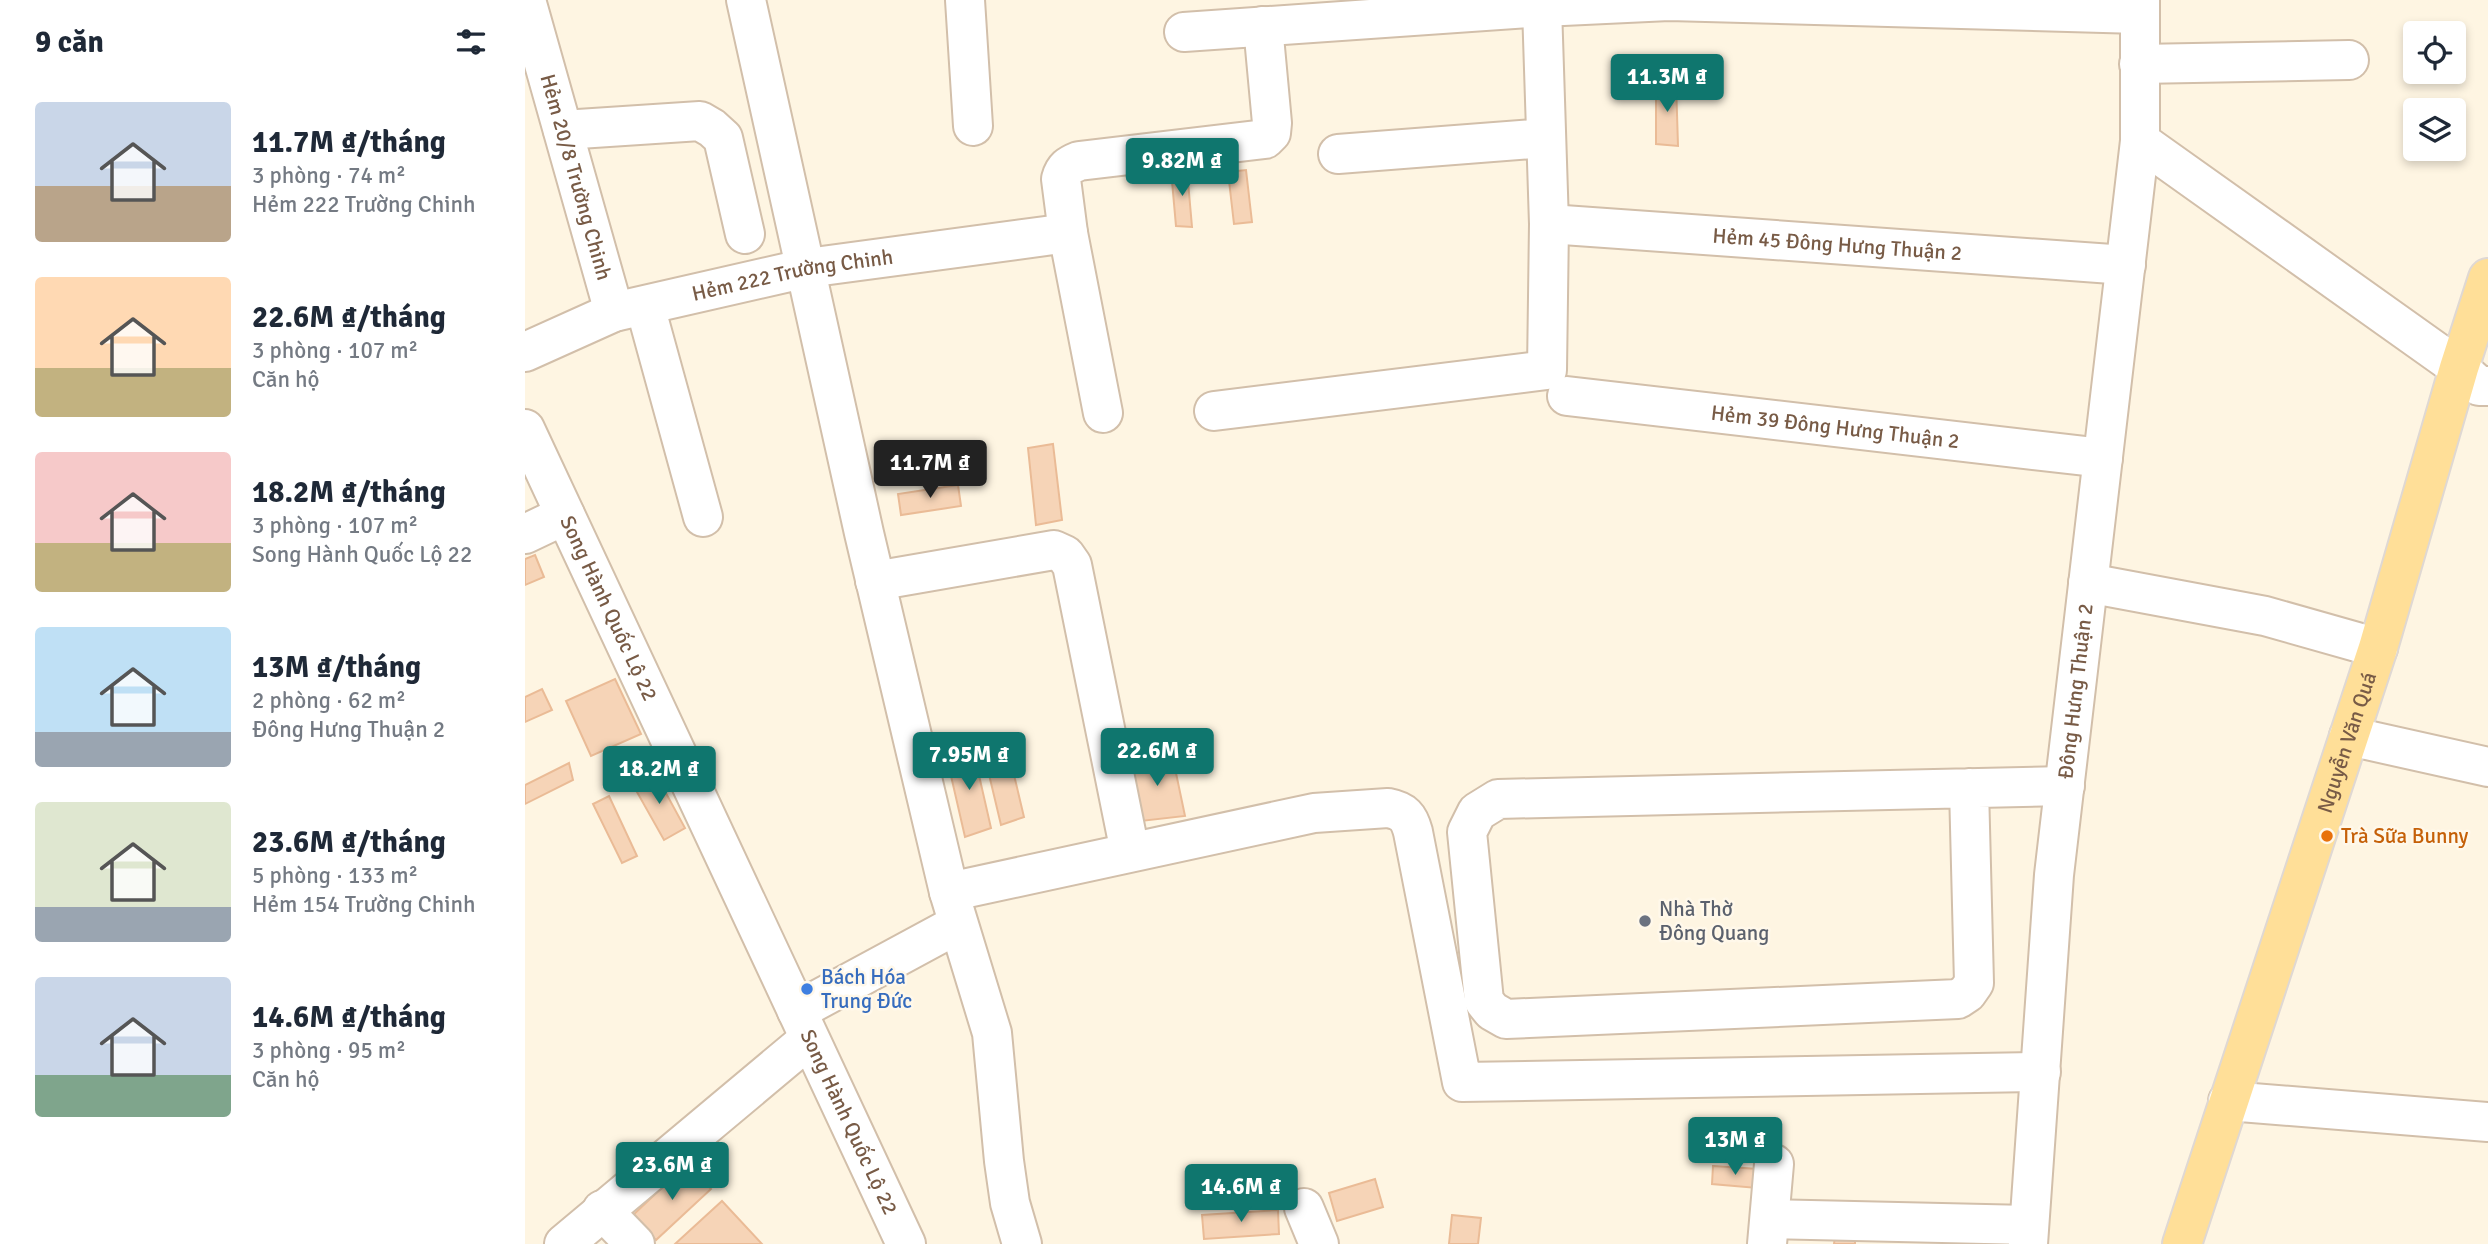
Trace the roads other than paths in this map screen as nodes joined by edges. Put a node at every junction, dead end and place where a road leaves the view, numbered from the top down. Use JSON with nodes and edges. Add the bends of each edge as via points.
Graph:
{"nodes":[{"id":1,"x":526,"y":0,"type":"edge"},
{"id":2,"x":746,"y":0,"type":"edge"},
{"id":3,"x":965,"y":0,"type":"edge"},
{"id":4,"x":1669,"y":1,"type":"edge"},
{"id":5,"x":1878,"y":3,"type":"edge"},
{"id":6,"x":1542,"y":7,"type":"junction"},
{"id":7,"x":2139,"y":7,"type":"edge"},
{"id":8,"x":1263,"y":26,"type":"junction"},
{"id":9,"x":1184,"y":32,"type":"dead end"},
{"id":10,"x":2349,"y":60,"type":"dead end"},
{"id":11,"x":2139,"y":64,"type":"junction"},
{"id":12,"x":973,"y":126,"type":"dead end"},
{"id":13,"x":563,"y":130,"type":"junction"},
{"id":14,"x":1546,"y":138,"type":"junction"},
{"id":15,"x":2140,"y":141,"type":"junction"},
{"id":16,"x":1338,"y":154,"type":"dead end"},
{"id":17,"x":1549,"y":224,"type":"junction"},
{"id":18,"x":1067,"y":233,"type":"junction"},
{"id":19,"x":745,"y":234,"type":"dead end"},
{"id":20,"x":2126,"y":265,"type":"junction"},
{"id":21,"x":807,"y":268,"type":"junction"},
{"id":22,"x":2488,"y":278,"type":"edge"},
{"id":23,"x":629,"y":309,"type":"junction"},
{"id":24,"x":525,"y":352,"type":"edge"},
{"id":25,"x":2473,"y":377,"type":"edge"},
{"id":26,"x":1567,"y":396,"type":"dead end"},
{"id":27,"x":1214,"y":411,"type":"dead end"},
{"id":28,"x":1103,"y":413,"type":"dead end"},
{"id":29,"x":525,"y":429,"type":"edge"},
{"id":30,"x":2103,"y":458,"type":"junction"},
{"id":31,"x":565,"y":515,"type":"junction"},
{"id":32,"x":703,"y":517,"type":"dead end"},
{"id":33,"x":525,"y":534,"type":"edge"},
{"id":34,"x":875,"y":581,"type":"junction"},
{"id":35,"x":2088,"y":583,"type":"junction"},
{"id":36,"x":2378,"y":648,"type":"junction"},
{"id":37,"x":2349,"y":736,"type":"junction"},
{"id":38,"x":2488,"y":766,"type":"edge"},
{"id":39,"x":2065,"y":786,"type":"junction"},
{"id":40,"x":1969,"y":788,"type":"junction"},
{"id":41,"x":1130,"y":852,"type":"junction"},
{"id":42,"x":954,"y":908,"type":"junction"},
{"id":43,"x":803,"y":1025,"type":"junction"},
{"id":44,"x":2041,"y":1072,"type":"junction"},
{"id":45,"x":2228,"y":1101,"type":"junction"},
{"id":46,"x":2488,"y":1122,"type":"edge"},
{"id":47,"x":1774,"y":1164,"type":"dead end"},
{"id":48,"x":1304,"y":1208,"type":"dead end"},
{"id":49,"x":602,"y":1210,"type":"junction"},
{"id":50,"x":1768,"y":1232,"type":"edge"},
{"id":51,"x":2029,"y":1235,"type":"edge"},
{"id":52,"x":564,"y":1244,"type":"edge"},
{"id":53,"x":635,"y":1244,"type":"edge"},
{"id":54,"x":906,"y":1244,"type":"edge"},
{"id":55,"x":1022,"y":1244,"type":"edge"},
{"id":56,"x":1319,"y":1244,"type":"edge"},
{"id":57,"x":2182,"y":1244,"type":"edge"}],
"edges":[{"from":1,"to":13,"type":"street","name":"Hẻm 20/8 Trường Chinh"},
{"from":2,"to":21,"type":"street"},
{"from":3,"to":12,"type":"street"},
{"from":4,"to":5,"type":"street"},
{"from":4,"to":6,"type":"street"},
{"from":5,"to":7,"type":"street"},
{"from":6,"to":8,"type":"street"},
{"from":6,"to":14,"type":"street"},
{"from":7,"to":11,"type":"street","name":"Đông Hưng Thuận 2"},
{"from":8,"to":9,"type":"street"},
{"from":8,"to":18,"type":"street","via":[[1271,133],[1254,141],[1069,165],[1061,179]]},
{"from":10,"to":11,"type":"street"},
{"from":11,"to":15,"type":"street","name":"Đông Hưng Thuận 2"},
{"from":13,"to":19,"type":"street","via":[[700,121],[723,138]]},
{"from":13,"to":23,"type":"street","name":"Hẻm 20/8 Trường Chinh"},
{"from":14,"to":16,"type":"street"},
{"from":14,"to":17,"type":"street"},
{"from":15,"to":20,"type":"street","name":"Đông Hưng Thuận 2"},
{"from":15,"to":25,"type":"street"},
{"from":17,"to":20,"type":"street","name":"Hẻm 45 Đông Hưng Thuận 2"},
{"from":17,"to":27,"type":"street","via":[[1547,370]]},
{"from":18,"to":21,"type":"street","name":"Hẻm 222 Trường Chinh"},
{"from":18,"to":28,"type":"street"},
{"from":20,"to":30,"type":"street","name":"Đông Hưng Thuận 2"},
{"from":21,"to":23,"type":"street","name":"Hẻm 222 Trường Chinh"},
{"from":21,"to":34,"type":"street"},
{"from":22,"to":25,"type":"main road","name":"Nguyễn Văn Quá"},
{"from":23,"to":24,"type":"street","name":"Hẻm 222 Trường Chinh"},
{"from":23,"to":32,"type":"street","name":"Hẻm 20/8 Trường Chinh"},
{"from":25,"to":36,"type":"main road","name":"Nguyễn Văn Quá"},
{"from":26,"to":30,"type":"street","name":"Hẻm 39 Đông Hưng Thuận 2"},
{"from":29,"to":31,"type":"street","name":"Song Hành Quốc Lộ 22"},
{"from":30,"to":35,"type":"street","name":"Đông Hưng Thuận 2"},
{"from":31,"to":33,"type":"street"},
{"from":31,"to":43,"type":"street","name":"Song Hành Quốc Lộ 22"},
{"from":34,"to":41,"type":"street","via":[[1054,550],[1065,555],[1072,565]]},
{"from":34,"to":42,"type":"street"},
{"from":35,"to":36,"type":"street","via":[[2265,616]]},
{"from":35,"to":39,"type":"street","name":"Đông Hưng Thuận 2"},
{"from":36,"to":37,"type":"main road","name":"Nguyễn Văn Quá"},
{"from":37,"to":38,"type":"street"},
{"from":37,"to":45,"type":"main road","name":"Nguyễn Văn Quá"},
{"from":39,"to":40,"type":"street"},
{"from":39,"to":44,"type":"street","name":"Đông Hưng Thuận 2","via":[[2054,875]]},
{"from":40,"to":40,"type":"street","via":[[1499,799],[1477,812],[1467,832],[1484,1002],[1506,1019],[1958,999],[1974,983]]},
{"from":41,"to":42,"type":"street"},
{"from":41,"to":44,"type":"street","via":[[1314,813],[1399,810],[1410,819],[1462,1082]]},
{"from":42,"to":43,"type":"street"},
{"from":42,"to":55,"type":"street","via":[[992,1033],[1007,1182]]},
{"from":43,"to":49,"type":"street"},
{"from":43,"to":54,"type":"street","name":"Song Hành Quốc Lộ 22"},
{"from":44,"to":51,"type":"street","name":"Đông Hưng Thuận 2"},
{"from":45,"to":46,"type":"street"},
{"from":45,"to":57,"type":"main road","name":"Nguyễn Văn Quá"},
{"from":47,"to":50,"type":"street"},
{"from":48,"to":56,"type":"street"},
{"from":49,"to":52,"type":"street"},
{"from":49,"to":53,"type":"street"},
{"from":50,"to":51,"type":"street"}]}
